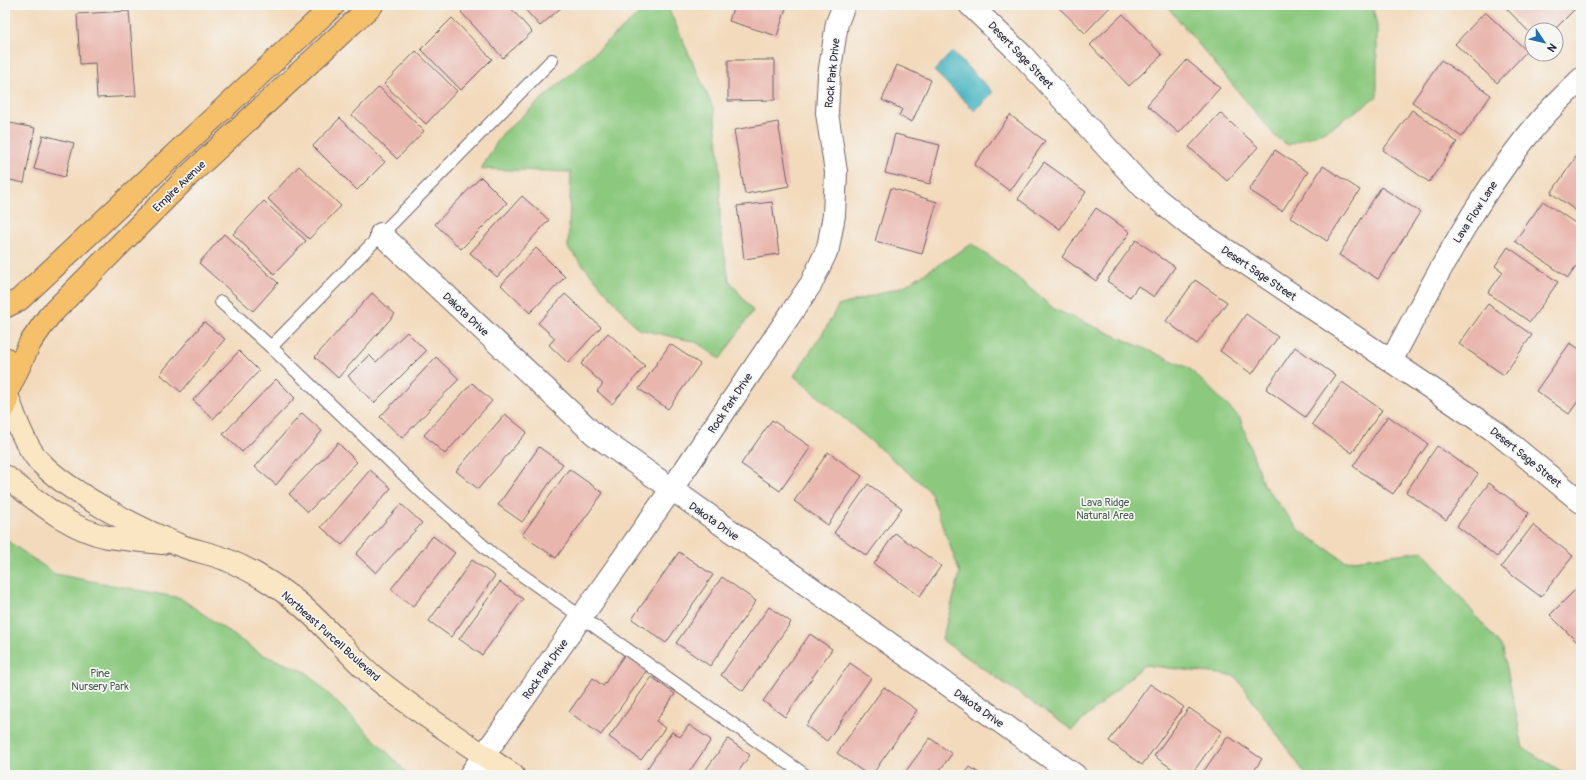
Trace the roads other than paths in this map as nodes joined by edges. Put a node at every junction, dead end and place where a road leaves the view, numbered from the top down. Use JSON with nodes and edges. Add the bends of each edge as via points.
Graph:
{"nodes":[{"id":1,"x":334,"y":5,"type":"edge"},
{"id":2,"x":372,"y":5,"type":"edge"},
{"id":3,"x":844,"y":5,"type":"edge"},
{"id":4,"x":970,"y":5,"type":"edge"},
{"id":5,"x":552,"y":60,"type":"dead end"},
{"id":6,"x":1581,"y":79,"type":"edge"},
{"id":7,"x":381,"y":234,"type":"junction"},
{"id":8,"x":221,"y":302,"type":"dead end"},
{"id":9,"x":5,"y":307,"type":"edge"},
{"id":10,"x":271,"y":347,"type":"junction"},
{"id":11,"x":5,"y":358,"type":"edge"},
{"id":12,"x":1391,"y":362,"type":"junction"},
{"id":13,"x":8,"y":397,"type":"edge"},
{"id":14,"x":5,"y":476,"type":"edge"},
{"id":15,"x":671,"y":490,"type":"junction"},
{"id":16,"x":1581,"y":502,"type":"edge"},
{"id":17,"x":178,"y":545,"type":"junction"},
{"id":18,"x":582,"y":618,"type":"junction"},
{"id":19,"x":484,"y":755,"type":"junction"},
{"id":20,"x":470,"y":775,"type":"edge"},
{"id":21,"x":513,"y":775,"type":"edge"},
{"id":22,"x":805,"y":775,"type":"edge"},
{"id":23,"x":1075,"y":775,"type":"edge"}],
"edges":[{"from":1,"to":9,"type":"highway","via":[[19,300]]},
{"from":2,"to":13,"type":"highway","name":"Empire Avenue","via":[[188,176],[49,316],[30,343]]},
{"from":3,"to":15,"type":"street","name":"Rock Park Drive","via":[[837,23],[829,75],[827,113],[836,172],[834,215],[828,248],[810,284]]},
{"from":4,"to":12,"type":"street","name":"Desert Sage Street","via":[[1023,56],[1150,192],[1189,225]]},
{"from":5,"to":7,"type":"lane"},
{"from":6,"to":12,"type":"street","name":"Lava Flow Lane","via":[[1533,129],[1479,202]]},
{"from":7,"to":10,"type":"lane"},
{"from":7,"to":15,"type":"street","name":"Dakota Drive","via":[[594,434]]},
{"from":8,"to":10,"type":"lane"},
{"from":10,"to":18,"type":"lane","via":[[436,504],[495,556]]},
{"from":11,"to":13,"type":"highway","via":[[8,368]]},
{"from":12,"to":16,"type":"street","name":"Desert Sage Street","via":[[1496,432]]},
{"from":13,"to":17,"type":"street","name":"Northeast Purcell Boulevard","via":[[25,437],[39,460],[50,470],[88,498]]},
{"from":14,"to":17,"type":"street","name":"Northeast Purcell Boulevard","via":[[54,513],[82,529],[107,537]]},
{"from":15,"to":18,"type":"street","name":"Rock Park Drive"},
{"from":15,"to":23,"type":"street","name":"Dakota Drive"},
{"from":17,"to":19,"type":"street","name":"Northeast Purcell Boulevard","via":[[226,560],[256,574],[292,598],[373,675]]},
{"from":18,"to":19,"type":"street","name":"Rock Park Drive"},
{"from":18,"to":22,"type":"lane"},
{"from":19,"to":20,"type":"street","name":"Rock Park Drive"},
{"from":19,"to":21,"type":"street","name":"Northeast Purcell Boulevard"}]}
